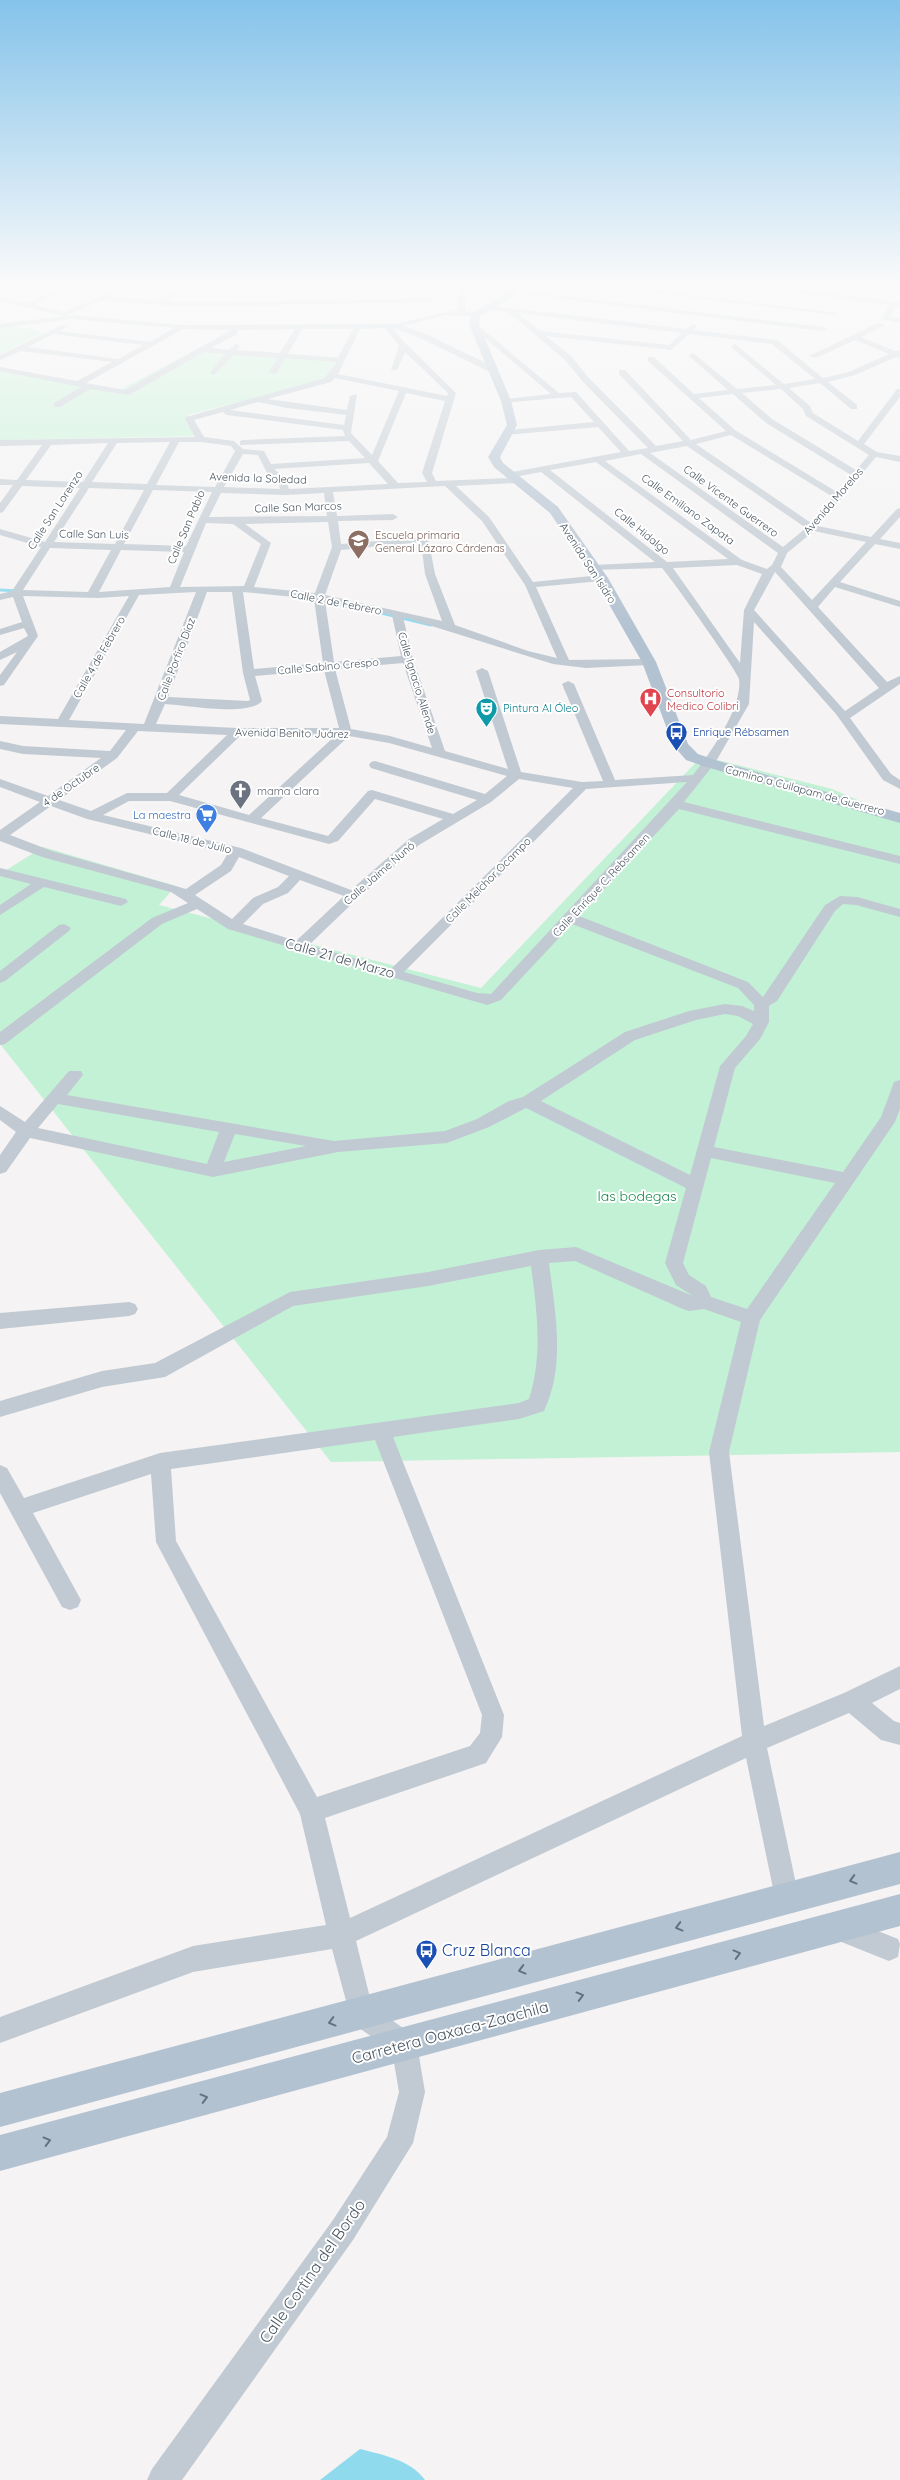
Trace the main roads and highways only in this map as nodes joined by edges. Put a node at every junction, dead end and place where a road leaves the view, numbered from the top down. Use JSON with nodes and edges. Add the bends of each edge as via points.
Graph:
{"nodes":[{"id":1,"x":506,"y":401,"type":"edge"},
{"id":2,"x":709,"y":763,"type":"joint"},
{"id":3,"x":900,"y":818,"type":"edge"},
{"id":4,"x":900,"y":1868,"type":"edge"},
{"id":5,"x":900,"y":1910,"type":"edge"},
{"id":6,"x":0,"y":2110,"type":"edge"},
{"id":7,"x":0,"y":2153,"type":"edge"}],
"edges":[{"from":1,"to":2,"type":"main road","name":"Avenida San Isidro","via":[[512,425],[494,457],[498,465],[554,510],[598,573],[648,662],[681,745],[692,757]]},
{"from":2,"to":3,"type":"main road","name":"Camino a Cuilapam de Guerrero"},
{"from":4,"to":6,"type":"main road","one_way":true},
{"from":7,"to":5,"type":"main road","name":"Carretera Oaxaca-Zaachila","one_way":true}]}
